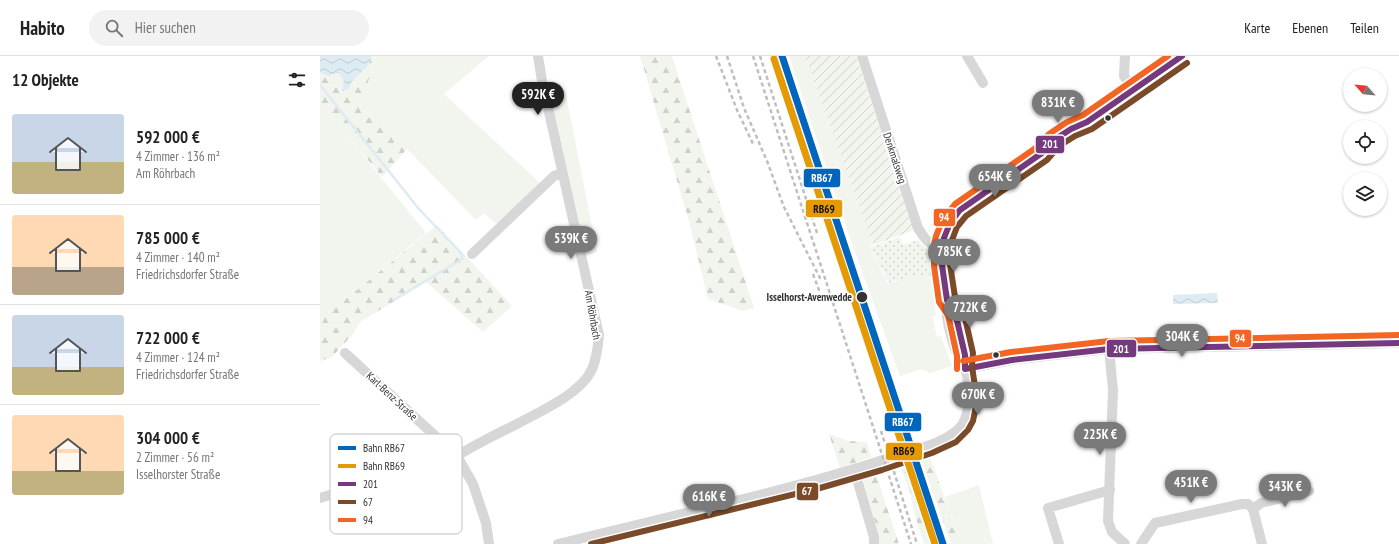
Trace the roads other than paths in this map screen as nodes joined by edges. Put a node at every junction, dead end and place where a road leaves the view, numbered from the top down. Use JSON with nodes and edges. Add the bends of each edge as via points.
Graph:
{"nodes":[{"id":1,"x":538,"y":56,"type":"edge"},
{"id":2,"x":862,"y":56,"type":"edge"},
{"id":3,"x":967,"y":56,"type":"edge"},
{"id":4,"x":1125,"y":56,"type":"edge"},
{"id":5,"x":1182,"y":56,"type":"edge"},
{"id":6,"x":983,"y":83,"type":"dead end"},
{"id":7,"x":1133,"y":90,"type":"junction"},
{"id":8,"x":562,"y":173,"type":"junction"},
{"id":9,"x":942,"y":247,"type":"junction"},
{"id":10,"x":472,"y":254,"type":"dead end"},
{"id":11,"x":1399,"y":343,"type":"edge"},
{"id":12,"x":1109,"y":349,"type":"junction"},
{"id":13,"x":345,"y":353,"type":"dead end"},
{"id":14,"x":964,"y":368,"type":"junction"},
{"id":15,"x":433,"y":434,"type":"edge"},
{"id":16,"x":462,"y":453,"type":"edge"},
{"id":17,"x":462,"y":465,"type":"edge"},
{"id":18,"x":854,"y":470,"type":"junction"},
{"id":19,"x":1110,"y":490,"type":"junction"},
{"id":20,"x":1310,"y":491,"type":"dead end"},
{"id":21,"x":330,"y":495,"type":"edge"},
{"id":22,"x":320,"y":498,"type":"edge"},
{"id":23,"x":1253,"y":509,"type":"junction"},
{"id":24,"x":1123,"y":543,"type":"edge"},
{"id":25,"x":489,"y":544,"type":"edge"},
{"id":26,"x":558,"y":544,"type":"edge"},
{"id":27,"x":874,"y":544,"type":"edge"},
{"id":28,"x":1059,"y":544,"type":"edge"},
{"id":29,"x":1141,"y":544,"type":"edge"},
{"id":30,"x":1262,"y":544,"type":"edge"}],
"edges":[{"from":1,"to":8,"type":"street","name":"Am Röhrbach"},
{"from":2,"to":9,"type":"street","name":"Denkmalsweg","via":[[918,228],[926,241]]},
{"from":3,"to":6,"type":"street"},
{"from":4,"to":7,"type":"street","via":[[1124,76]]},
{"from":5,"to":7,"type":"street"},
{"from":7,"to":9,"type":"street","via":[[1087,122],[1054,140],[1045,151],[960,210],[950,223]]},
{"from":8,"to":10,"type":"street","via":[[554,176]]},
{"from":8,"to":16,"type":"street","name":"Am Röhrbach","via":[[599,335],[591,372],[581,385],[561,401]]},
{"from":9,"to":14,"type":"street","via":[[942,265],[948,300],[947,315],[953,344]]},
{"from":11,"to":12,"type":"street"},
{"from":12,"to":14,"type":"street"},
{"from":12,"to":19,"type":"street","via":[[1113,390]]},
{"from":13,"to":15,"type":"street","name":"Karl-Benz-Straße"},
{"from":14,"to":18,"type":"street","via":[[968,410],[962,425],[951,436]]},
{"from":17,"to":25,"type":"street","name":"Karl-Benz-Straße","via":[[473,484],[486,523]]},
{"from":18,"to":26,"type":"street"},
{"from":18,"to":27,"type":"street"},
{"from":19,"to":24,"type":"street","via":[[1109,526]]},
{"from":19,"to":28,"type":"street","via":[[1048,508]]},
{"from":20,"to":23,"type":"street","via":[[1261,502]]},
{"from":21,"to":22,"type":"street","name":"Am Röhrbach"},
{"from":23,"to":29,"type":"street","via":[[1248,504],[1242,504],[1156,523]]},
{"from":23,"to":30,"type":"street"}]}
